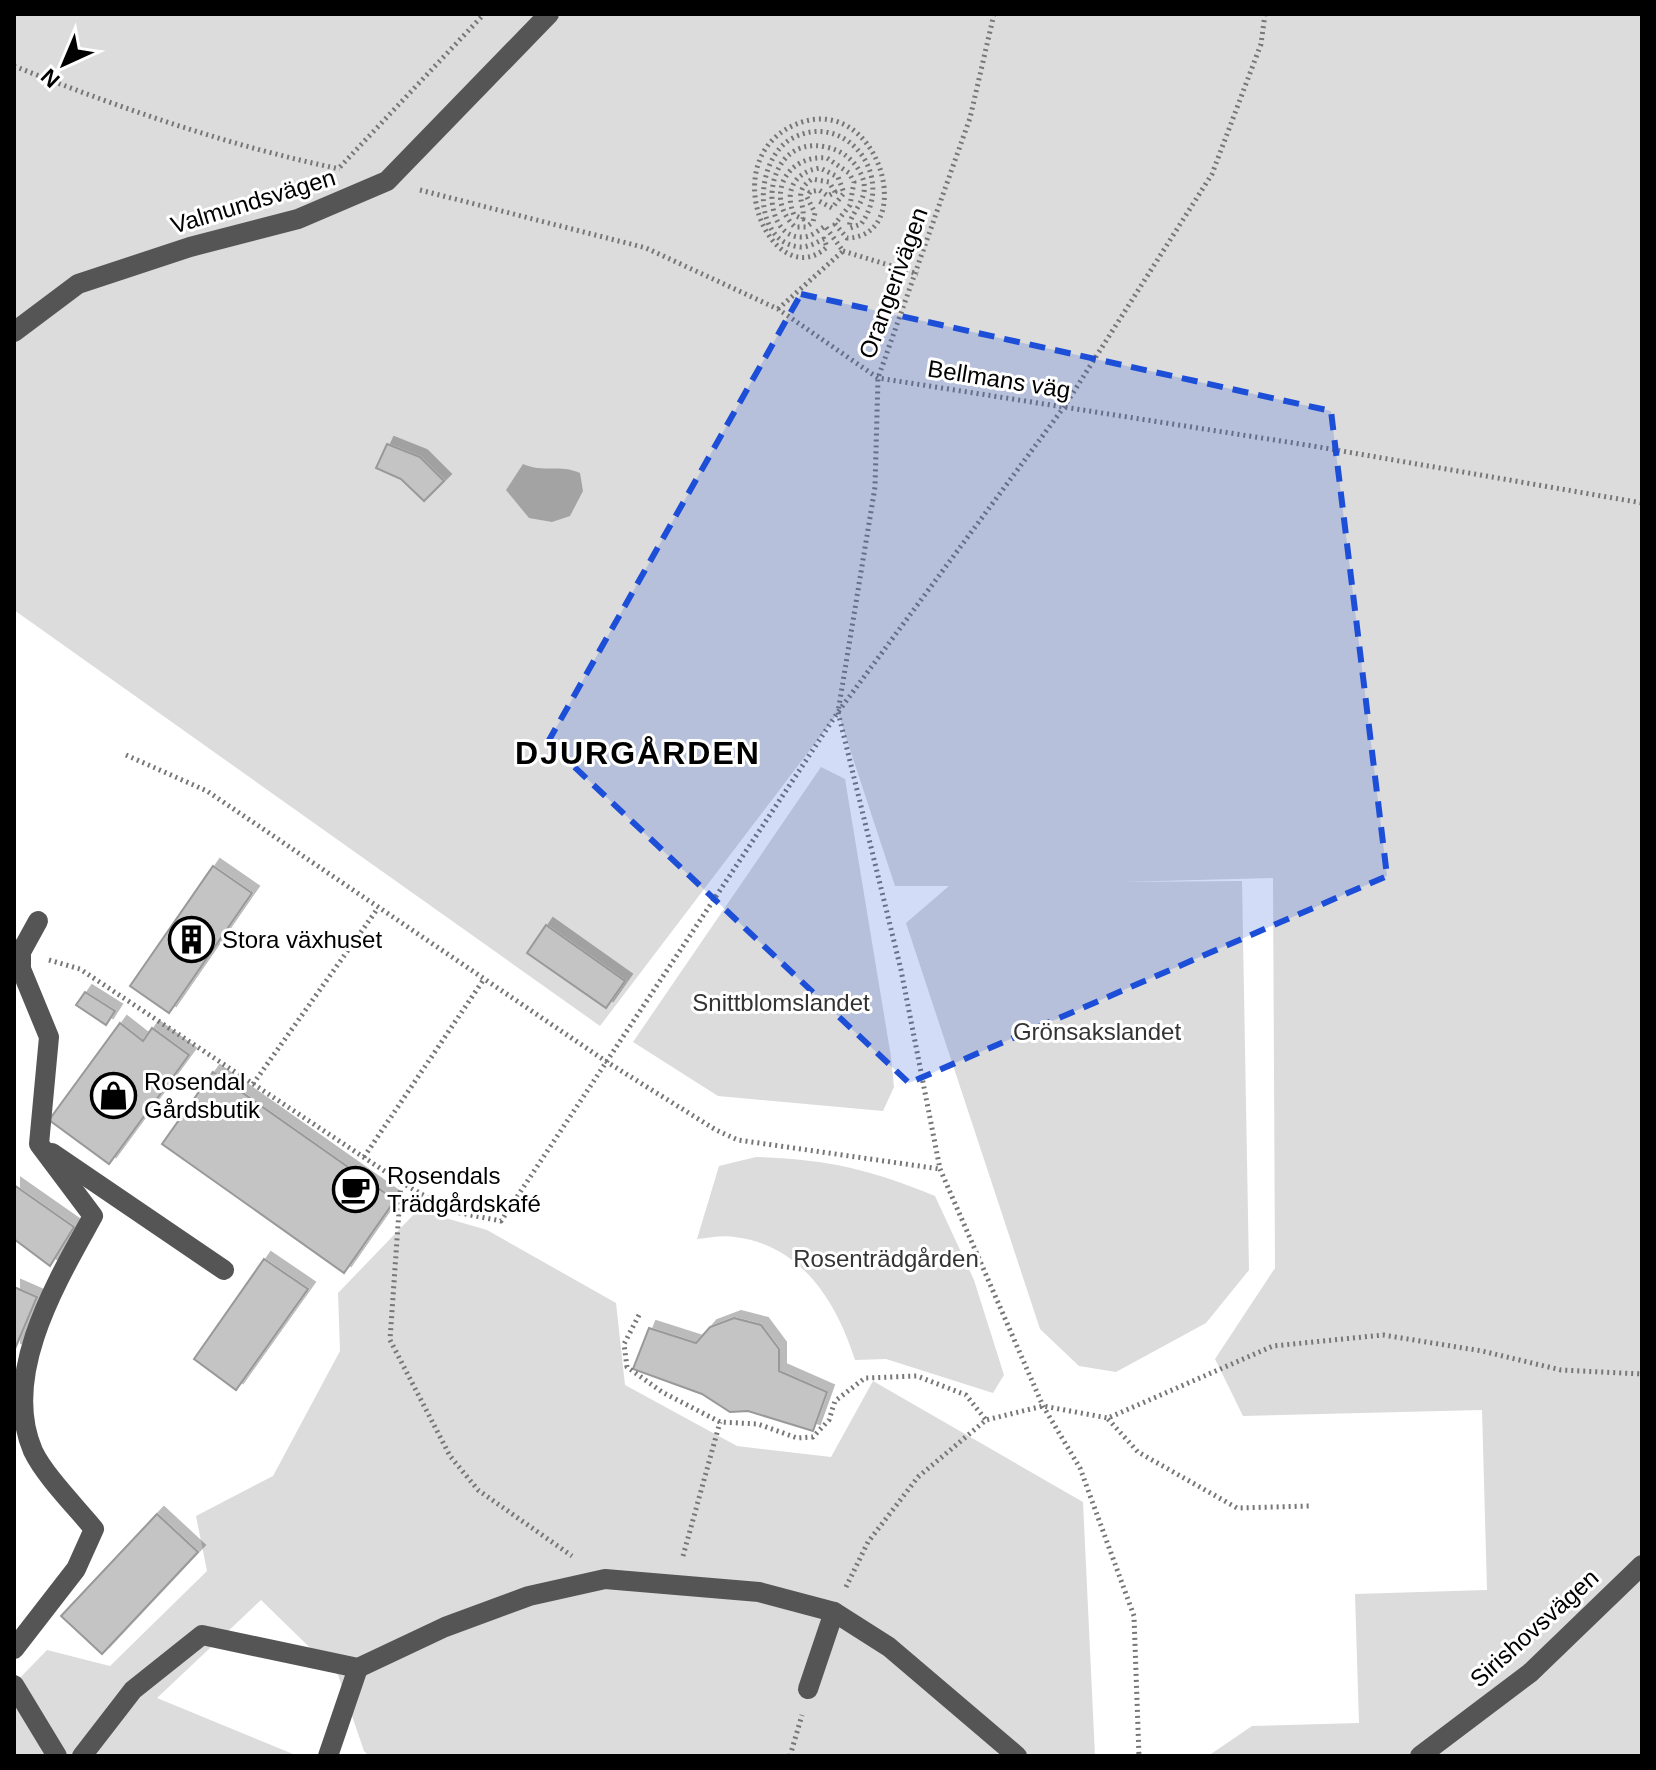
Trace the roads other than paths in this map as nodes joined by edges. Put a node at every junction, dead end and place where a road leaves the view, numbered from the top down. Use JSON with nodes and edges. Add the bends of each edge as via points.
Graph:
{"nodes":[{"id":1,"x":549,"y":14,"type":"edge"},
{"id":2,"x":14,"y":332,"type":"edge"},
{"id":3,"x":38,"y":921,"type":"dead end"},
{"id":4,"x":18,"y":950,"type":"edge"},
{"id":5,"x":39,"y":1144,"type":"junction"},
{"id":6,"x":224,"y":1270,"type":"dead end"},
{"id":7,"x":1642,"y":1565,"type":"edge"},
{"id":8,"x":834,"y":1612,"type":"junction"},
{"id":9,"x":14,"y":1649,"type":"edge"},
{"id":10,"x":358,"y":1668,"type":"junction"},
{"id":11,"x":14,"y":1685,"type":"edge"},
{"id":12,"x":808,"y":1689,"type":"road end"},
{"id":13,"x":57,"y":1756,"type":"edge"},
{"id":14,"x":82,"y":1756,"type":"edge"},
{"id":15,"x":328,"y":1756,"type":"edge"},
{"id":16,"x":1017,"y":1756,"type":"edge"},
{"id":17,"x":1420,"y":1756,"type":"edge"}],
"edges":[{"from":1,"to":2,"type":"street","name":"Valmundsvägen","via":[[387,181],[298,219],[78,284]]},
{"from":3,"to":4,"type":"street"},
{"from":4,"to":5,"type":"street","via":[[49,1037]]},
{"from":5,"to":6,"type":"street"},
{"from":5,"to":9,"type":"street","via":[[93,1216],[40,1312],[21,1402],[34,1452],[94,1529],[76,1569]]},
{"from":7,"to":17,"type":"street","name":"Sirishovsvägen","via":[[1530,1673]]},
{"from":8,"to":10,"type":"street","via":[[759,1592],[605,1579],[529,1596],[445,1627]]},
{"from":8,"to":12,"type":"street"},
{"from":8,"to":16,"type":"street","via":[[889,1647]]},
{"from":10,"to":14,"type":"street","via":[[202,1635],[133,1690]]},
{"from":10,"to":15,"type":"street"},
{"from":11,"to":13,"type":"street"}]}
